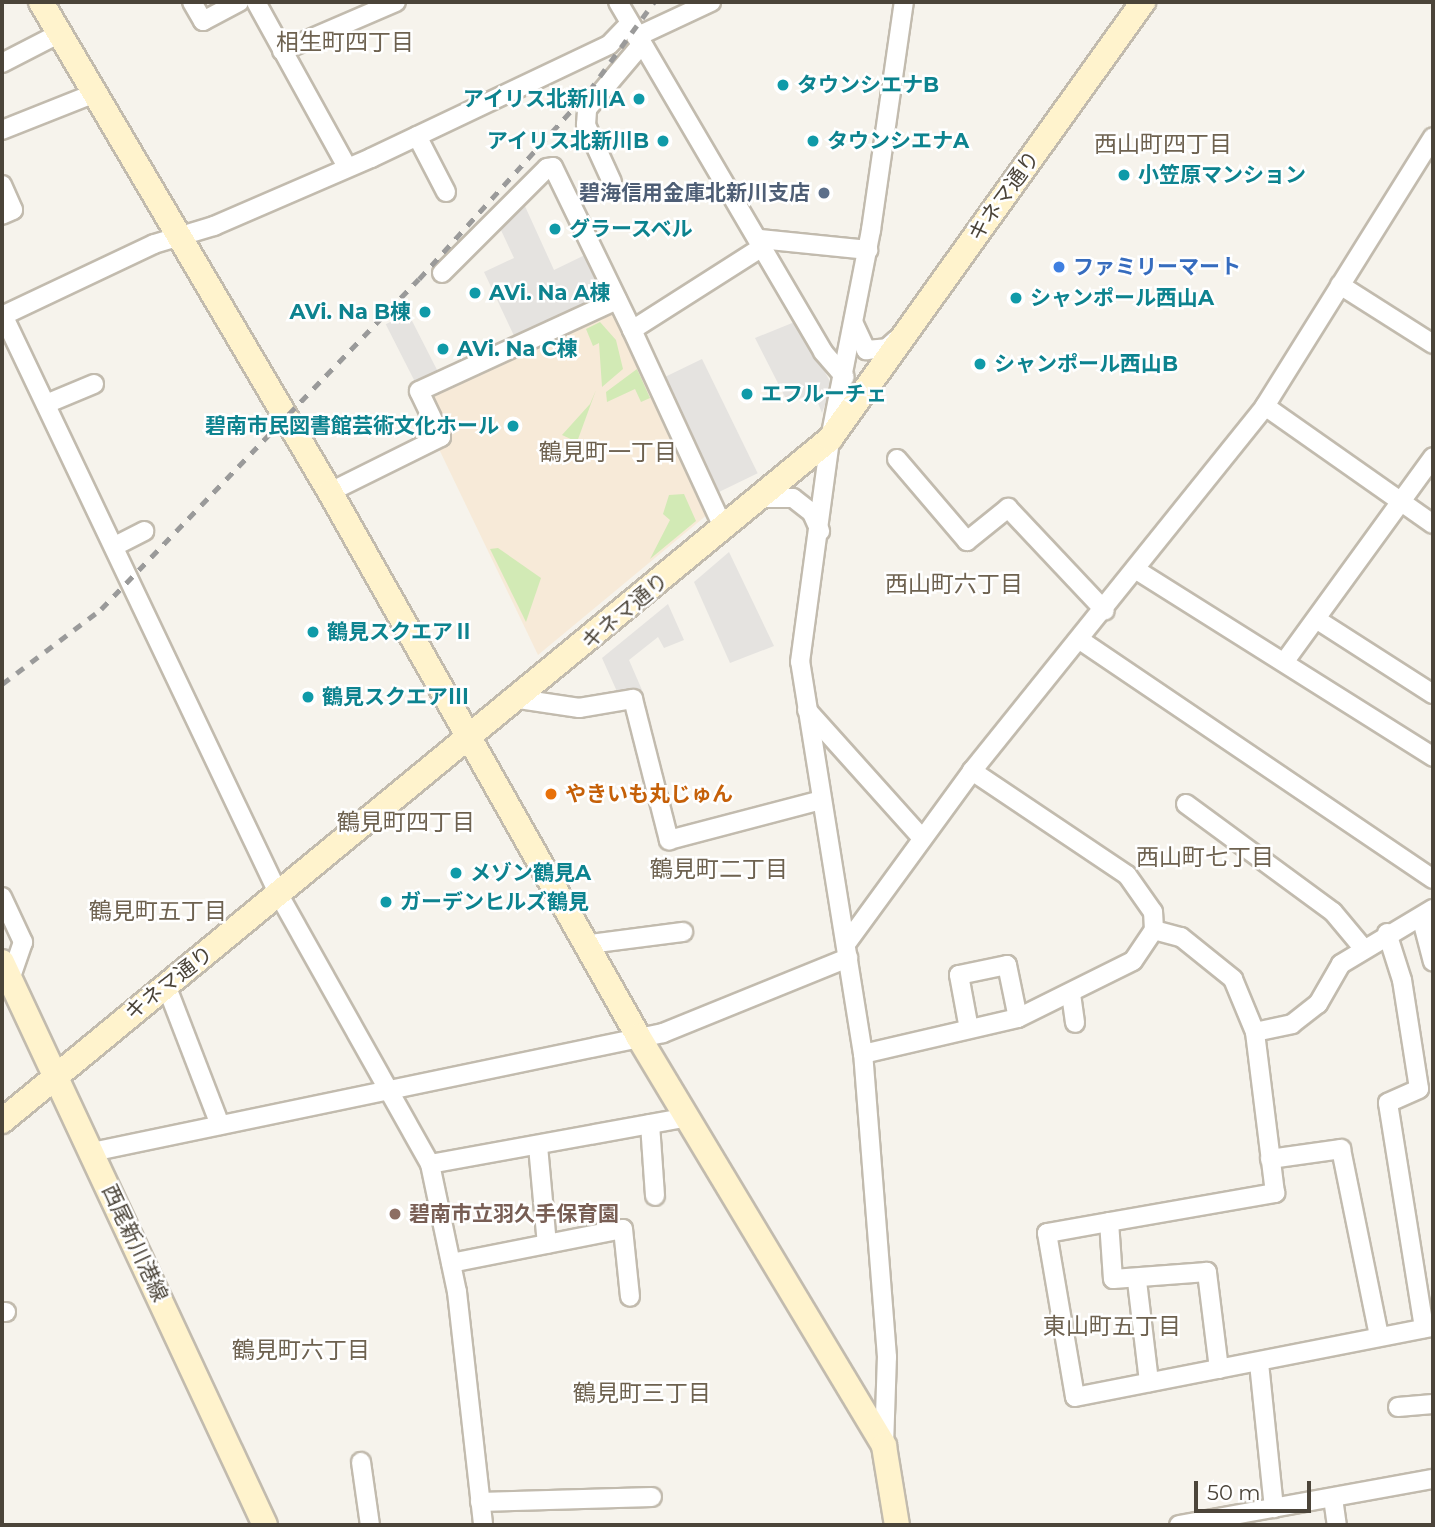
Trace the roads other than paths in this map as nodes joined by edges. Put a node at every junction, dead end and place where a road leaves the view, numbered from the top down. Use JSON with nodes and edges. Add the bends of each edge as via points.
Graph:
{"nodes":[{"id":1,"x":41,"y":2,"type":"edge"},
{"id":2,"x":192,"y":2,"type":"edge"},
{"id":3,"x":239,"y":2,"type":"edge"},
{"id":4,"x":256,"y":2,"type":"edge"},
{"id":5,"x":396,"y":2,"type":"edge"},
{"id":6,"x":618,"y":2,"type":"edge"},
{"id":7,"x":710,"y":2,"type":"edge"},
{"id":8,"x":904,"y":2,"type":"edge"},
{"id":9,"x":1143,"y":2,"type":"edge"},
{"id":10,"x":60,"y":33,"type":"junction"},
{"id":11,"x":635,"y":36,"type":"junction"},
{"id":12,"x":282,"y":51,"type":"junction"},
{"id":13,"x":2,"y":63,"type":"edge"},
{"id":14,"x":95,"y":93,"type":"junction"},
{"id":15,"x":2,"y":130,"type":"edge"},
{"id":16,"x":417,"y":136,"type":"junction"},
{"id":17,"x":1433,"y":137,"type":"edge"},
{"id":18,"x":347,"y":167,"type":"junction"},
{"id":19,"x":612,"y":182,"type":"dead end"},
{"id":20,"x":2,"y":185,"type":"edge"},
{"id":21,"x":446,"y":192,"type":"dead end"},
{"id":22,"x":2,"y":215,"type":"edge"},
{"id":23,"x":178,"y":236,"type":"junction"},
{"id":24,"x":762,"y":243,"type":"junction"},
{"id":25,"x":868,"y":250,"type":"junction"},
{"id":26,"x":442,"y":273,"type":"dead end"},
{"id":27,"x":1340,"y":285,"type":"junction"},
{"id":28,"x":617,"y":300,"type":"junction"},
{"id":29,"x":2,"y":316,"type":"edge"},
{"id":30,"x":853,"y":321,"type":"junction"},
{"id":31,"x":908,"y":329,"type":"junction"},
{"id":32,"x":632,"y":330,"type":"junction"},
{"id":33,"x":1433,"y":344,"type":"edge"},
{"id":34,"x":845,"y":377,"type":"junction"},
{"id":35,"x":94,"y":384,"type":"dead end"},
{"id":36,"x":46,"y":404,"type":"junction"},
{"id":37,"x":1265,"y":406,"type":"junction"},
{"id":38,"x":830,"y":439,"type":"junction"},
{"id":39,"x":1433,"y":457,"type":"edge"},
{"id":40,"x":897,"y":459,"type":"dead end"},
{"id":41,"x":330,"y":492,"type":"junction"},
{"id":42,"x":761,"y":498,"type":"junction"},
{"id":43,"x":1402,"y":505,"type":"junction"},
{"id":44,"x":1433,"y":524,"type":"edge"},
{"id":45,"x":724,"y":529,"type":"junction"},
{"id":46,"x":144,"y":531,"type":"dead end"},
{"id":47,"x":820,"y":531,"type":"junction"},
{"id":48,"x":115,"y":546,"type":"junction"},
{"id":49,"x":1138,"y":571,"type":"junction"},
{"id":50,"x":1105,"y":611,"type":"junction"},
{"id":51,"x":1316,"y":619,"type":"junction"},
{"id":52,"x":1080,"y":640,"type":"junction"},
{"id":53,"x":1285,"y":661,"type":"junction"},
{"id":54,"x":1433,"y":694,"type":"edge"},
{"id":55,"x":519,"y":699,"type":"junction"},
{"id":56,"x":807,"y":710,"type":"junction"},
{"id":57,"x":470,"y":739,"type":"junction"},
{"id":58,"x":1433,"y":757,"type":"edge"},
{"id":59,"x":972,"y":771,"type":"junction"},
{"id":60,"x":818,"y":801,"type":"junction"},
{"id":61,"x":1186,"y":804,"type":"dead end"},
{"id":62,"x":921,"y":837,"type":"junction"},
{"id":63,"x":1433,"y":879,"type":"edge"},
{"id":64,"x":279,"y":895,"type":"junction"},
{"id":65,"x":2,"y":897,"type":"edge"},
{"id":66,"x":1428,"y":914,"type":"edge"},
{"id":67,"x":1154,"y":930,"type":"junction"},
{"id":68,"x":683,"y":932,"type":"dead end"},
{"id":69,"x":1387,"y":933,"type":"junction"},
{"id":70,"x":590,"y":944,"type":"junction"},
{"id":71,"x":1363,"y":947,"type":"junction"},
{"id":72,"x":847,"y":951,"type":"junction"},
{"id":73,"x":1433,"y":962,"type":"edge"},
{"id":74,"x":4,"y":972,"type":"edge"},
{"id":75,"x":166,"y":985,"type":"junction"},
{"id":76,"x":1071,"y":994,"type":"junction"},
{"id":77,"x":1018,"y":1018,"type":"junction"},
{"id":78,"x":1075,"y":1023,"type":"dead end"},
{"id":79,"x":969,"y":1029,"type":"junction"},
{"id":80,"x":1255,"y":1032,"type":"junction"},
{"id":81,"x":638,"y":1036,"type":"junction"},
{"id":82,"x":863,"y":1054,"type":"junction"},
{"id":83,"x":55,"y":1075,"type":"junction"},
{"id":84,"x":396,"y":1093,"type":"junction"},
{"id":85,"x":688,"y":1117,"type":"junction"},
{"id":86,"x":2,"y":1121,"type":"edge"},
{"id":87,"x":650,"y":1124,"type":"junction"},
{"id":88,"x":220,"y":1125,"type":"junction"},
{"id":89,"x":538,"y":1146,"type":"junction"},
{"id":90,"x":92,"y":1152,"type":"junction"},
{"id":91,"x":1270,"y":1159,"type":"junction"},
{"id":92,"x":430,"y":1164,"type":"junction"},
{"id":93,"x":655,"y":1196,"type":"dead end"},
{"id":94,"x":1109,"y":1222,"type":"junction"},
{"id":95,"x":547,"y":1244,"type":"junction"},
{"id":96,"x":451,"y":1263,"type":"junction"},
{"id":97,"x":1137,"y":1280,"type":"junction"},
{"id":98,"x":629,"y":1297,"type":"dead end"},
{"id":99,"x":1429,"y":1328,"type":"edge"},
{"id":100,"x":1379,"y":1336,"type":"junction"},
{"id":101,"x":1259,"y":1363,"type":"junction"},
{"id":102,"x":1219,"y":1369,"type":"junction"},
{"id":103,"x":1149,"y":1382,"type":"junction"},
{"id":104,"x":1433,"y":1404,"type":"edge"},
{"id":105,"x":1398,"y":1407,"type":"dead end"},
{"id":106,"x":884,"y":1446,"type":"junction"},
{"id":107,"x":361,"y":1462,"type":"dead end"},
{"id":108,"x":1433,"y":1479,"type":"edge"},
{"id":109,"x":652,"y":1497,"type":"dead end"},
{"id":110,"x":1333,"y":1498,"type":"junction"},
{"id":111,"x":481,"y":1502,"type":"junction"},
{"id":112,"x":1274,"y":1508,"type":"junction"},
{"id":113,"x":265,"y":1525,"type":"edge"},
{"id":114,"x":370,"y":1525,"type":"edge"},
{"id":115,"x":483,"y":1525,"type":"edge"},
{"id":116,"x":897,"y":1525,"type":"edge"},
{"id":117,"x":1179,"y":1525,"type":"edge"},
{"id":118,"x":1337,"y":1525,"type":"edge"}],
"edges":[{"from":1,"to":10,"type":"street"},
{"from":2,"to":3,"type":"street","via":[[203,21]]},
{"from":4,"to":12,"type":"street"},
{"from":5,"to":12,"type":"street"},
{"from":6,"to":11,"type":"street"},
{"from":7,"to":11,"type":"street"},
{"from":8,"to":25,"type":"street"},
{"from":9,"to":31,"type":"street","name":"キネマ通り"},
{"from":10,"to":13,"type":"street"},
{"from":10,"to":14,"type":"street"},
{"from":11,"to":16,"type":"street"},
{"from":11,"to":19,"type":"street","via":[[587,109],[586,125]]},
{"from":11,"to":24,"type":"street"},
{"from":12,"to":18,"type":"street"},
{"from":14,"to":15,"type":"street"},
{"from":14,"to":23,"type":"street"},
{"from":16,"to":18,"type":"street"},
{"from":16,"to":21,"type":"street"},
{"from":17,"to":27,"type":"street"},
{"from":18,"to":23,"type":"street"},
{"from":20,"to":22,"type":"street","via":[[13,210]]},
{"from":23,"to":29,"type":"street"},
{"from":23,"to":41,"type":"street"},
{"from":24,"to":25,"type":"street"},
{"from":24,"to":32,"type":"street"},
{"from":24,"to":34,"type":"street","via":[[823,352]]},
{"from":25,"to":30,"type":"street"},
{"from":26,"to":28,"type":"street","via":[[553,167]]},
{"from":27,"to":33,"type":"street"},
{"from":27,"to":37,"type":"street"},
{"from":28,"to":32,"type":"street"},
{"from":28,"to":41,"type":"street","via":[[419,391],[441,437]]},
{"from":29,"to":36,"type":"street"},
{"from":30,"to":31,"type":"street","via":[[858,343],[876,351]]},
{"from":30,"to":34,"type":"street"},
{"from":31,"to":38,"type":"street","name":"キネマ通り"},
{"from":32,"to":45,"type":"street"},
{"from":34,"to":38,"type":"street"},
{"from":35,"to":36,"type":"street"},
{"from":36,"to":48,"type":"street"},
{"from":37,"to":43,"type":"street"},
{"from":37,"to":49,"type":"street"},
{"from":38,"to":42,"type":"street","name":"キネマ通り"},
{"from":38,"to":47,"type":"street"},
{"from":39,"to":43,"type":"street"},
{"from":40,"to":50,"type":"street","via":[[967,541],[1008,508]]},
{"from":41,"to":57,"type":"street"},
{"from":42,"to":45,"type":"street","name":"キネマ通り"},
{"from":42,"to":47,"type":"street","via":[[793,498],[812,513]]},
{"from":43,"to":44,"type":"street"},
{"from":43,"to":51,"type":"street"},
{"from":45,"to":55,"type":"street","name":"キネマ通り"},
{"from":46,"to":48,"type":"street"},
{"from":47,"to":56,"type":"street","via":[[800,662]]},
{"from":48,"to":64,"type":"street"},
{"from":49,"to":50,"type":"street"},
{"from":49,"to":53,"type":"street"},
{"from":50,"to":52,"type":"street"},
{"from":51,"to":53,"type":"street"},
{"from":51,"to":54,"type":"street"},
{"from":52,"to":59,"type":"street"},
{"from":52,"to":63,"type":"street"},
{"from":53,"to":58,"type":"street"},
{"from":55,"to":57,"type":"street","name":"キネマ通り"},
{"from":55,"to":60,"type":"street","via":[[579,708],[633,699],[669,840]]},
{"from":56,"to":60,"type":"street"},
{"from":56,"to":62,"type":"street"},
{"from":57,"to":64,"type":"street","name":"キネマ通り"},
{"from":57,"to":70,"type":"street"},
{"from":59,"to":62,"type":"street"},
{"from":59,"to":67,"type":"street","via":[[1127,875],[1153,912]]},
{"from":60,"to":72,"type":"street"},
{"from":61,"to":71,"type":"street","via":[[1333,912]]},
{"from":62,"to":72,"type":"street"},
{"from":64,"to":75,"type":"street","name":"キネマ通り"},
{"from":64,"to":84,"type":"street"},
{"from":65,"to":74,"type":"street","via":[[23,942]]},
{"from":66,"to":69,"type":"street"},
{"from":66,"to":73,"type":"street"},
{"from":67,"to":76,"type":"street","via":[[1133,961]]},
{"from":67,"to":80,"type":"street","via":[[1181,937],[1233,979]]},
{"from":68,"to":70,"type":"street"},
{"from":69,"to":71,"type":"street"},
{"from":69,"to":99,"type":"street","via":[[1402,980],[1419,1089],[1388,1103]]},
{"from":70,"to":81,"type":"street"},
{"from":71,"to":80,"type":"street","via":[[1341,964],[1318,1004],[1301,1018]]},
{"from":72,"to":81,"type":"street","via":[[663,1033]]},
{"from":72,"to":82,"type":"street"},
{"from":74,"to":83,"type":"street","name":"西尾新川港線"},
{"from":75,"to":83,"type":"street","name":"キネマ通り"},
{"from":75,"to":88,"type":"street"},
{"from":76,"to":77,"type":"street"},
{"from":76,"to":78,"type":"street"},
{"from":77,"to":79,"type":"street"},
{"from":77,"to":79,"type":"street","via":[[1007,965],[959,975]]},
{"from":79,"to":82,"type":"street"},
{"from":80,"to":91,"type":"street"},
{"from":81,"to":84,"type":"street"},
{"from":81,"to":85,"type":"street"},
{"from":82,"to":106,"type":"street","via":[[887,1357]]},
{"from":83,"to":86,"type":"street","name":"キネマ通り"},
{"from":83,"to":90,"type":"street","name":"西尾新川港線"},
{"from":84,"to":88,"type":"street"},
{"from":84,"to":92,"type":"street"},
{"from":85,"to":87,"type":"street"},
{"from":85,"to":106,"type":"street"},
{"from":87,"to":89,"type":"street"},
{"from":87,"to":93,"type":"street"},
{"from":88,"to":90,"type":"street"},
{"from":89,"to":92,"type":"street"},
{"from":89,"to":95,"type":"street"},
{"from":90,"to":113,"type":"street","name":"西尾新川港線"},
{"from":91,"to":94,"type":"street","via":[[1275,1193]]},
{"from":91,"to":100,"type":"street","via":[[1341,1149]]},
{"from":92,"to":96,"type":"street"},
{"from":94,"to":97,"type":"street","via":[[1113,1279]]},
{"from":94,"to":103,"type":"street","via":[[1047,1233],[1073,1393]]},
{"from":95,"to":96,"type":"street"},
{"from":95,"to":98,"type":"street","via":[[624,1229]]},
{"from":96,"to":111,"type":"street"},
{"from":97,"to":102,"type":"street","via":[[1207,1272]]},
{"from":97,"to":103,"type":"street"},
{"from":99,"to":100,"type":"street"},
{"from":100,"to":101,"type":"street"},
{"from":101,"to":102,"type":"street"},
{"from":101,"to":112,"type":"street"},
{"from":102,"to":103,"type":"street"},
{"from":104,"to":105,"type":"street"},
{"from":106,"to":116,"type":"street"},
{"from":107,"to":114,"type":"street"},
{"from":108,"to":110,"type":"street"},
{"from":109,"to":111,"type":"street"},
{"from":110,"to":112,"type":"street"},
{"from":110,"to":118,"type":"street"},
{"from":111,"to":115,"type":"street"},
{"from":112,"to":117,"type":"street"}]}
